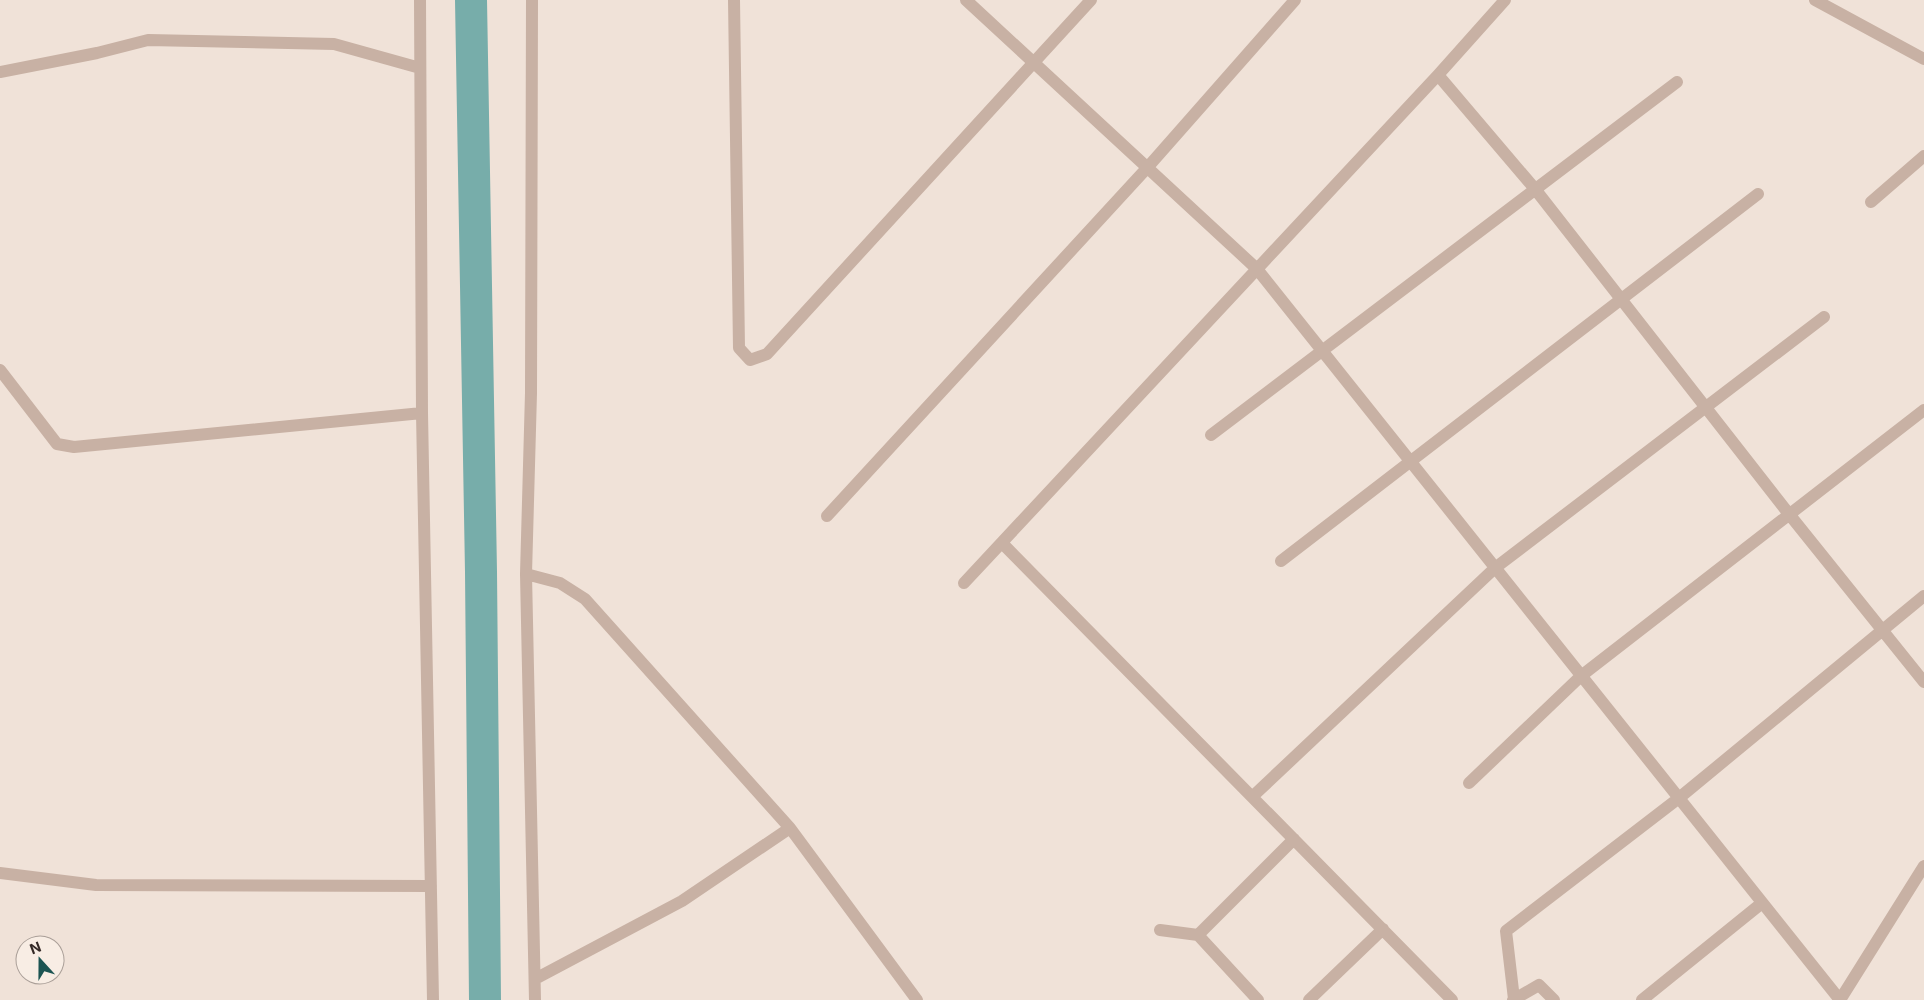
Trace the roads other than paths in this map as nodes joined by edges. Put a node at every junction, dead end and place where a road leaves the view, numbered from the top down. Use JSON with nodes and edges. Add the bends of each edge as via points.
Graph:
{"nodes":[{"id":1,"x":420,"y":0,"type":"edge"},
{"id":2,"x":532,"y":0,"type":"edge"},
{"id":3,"x":734,"y":0,"type":"edge"},
{"id":4,"x":966,"y":0,"type":"edge"},
{"id":5,"x":1091,"y":0,"type":"edge"},
{"id":6,"x":1295,"y":0,"type":"edge"},
{"id":7,"x":1505,"y":0,"type":"edge"},
{"id":8,"x":1815,"y":0,"type":"edge"},
{"id":9,"x":1924,"y":59,"type":"edge"},
{"id":10,"x":1034,"y":64,"type":"junction"},
{"id":11,"x":420,"y":68,"type":"junction"},
{"id":12,"x":0,"y":72,"type":"edge"},
{"id":13,"x":1438,"y":75,"type":"junction"},
{"id":14,"x":1677,"y":82,"type":"dead end"},
{"id":15,"x":1924,"y":156,"type":"edge"},
{"id":16,"x":1147,"y":168,"type":"junction"},
{"id":17,"x":1535,"y":189,"type":"junction"},
{"id":18,"x":1758,"y":194,"type":"dead end"},
{"id":19,"x":1872,"y":202,"type":"dead end"},
{"id":20,"x":1257,"y":269,"type":"junction"},
{"id":21,"x":1621,"y":300,"type":"junction"},
{"id":22,"x":1824,"y":317,"type":"dead end"},
{"id":23,"x":1322,"y":351,"type":"junction"},
{"id":24,"x":0,"y":370,"type":"edge"},
{"id":25,"x":1705,"y":407,"type":"junction"},
{"id":26,"x":1924,"y":410,"type":"edge"},
{"id":27,"x":422,"y":413,"type":"junction"},
{"id":28,"x":1211,"y":435,"type":"dead end"},
{"id":29,"x":1410,"y":462,"type":"junction"},
{"id":30,"x":1789,"y":514,"type":"junction"},
{"id":31,"x":828,"y":516,"type":"dead end"},
{"id":32,"x":1002,"y":543,"type":"junction"},
{"id":33,"x":1281,"y":561,"type":"dead end"},
{"id":34,"x":1495,"y":568,"type":"junction"},
{"id":35,"x":526,"y":574,"type":"junction"},
{"id":36,"x":964,"y":584,"type":"dead end"},
{"id":37,"x":1924,"y":596,"type":"edge"},
{"id":38,"x":1883,"y":631,"type":"junction"},
{"id":39,"x":1581,"y":676,"type":"junction"},
{"id":40,"x":1924,"y":682,"type":"edge"},
{"id":41,"x":1469,"y":783,"type":"dead end"},
{"id":42,"x":1252,"y":796,"type":"junction"},
{"id":43,"x":1679,"y":798,"type":"junction"},
{"id":44,"x":790,"y":828,"type":"junction"},
{"id":45,"x":1294,"y":839,"type":"junction"},
{"id":46,"x":1924,"y":866,"type":"edge"},
{"id":47,"x":0,"y":873,"type":"edge"},
{"id":48,"x":431,"y":886,"type":"junction"},
{"id":49,"x":1762,"y":903,"type":"junction"},
{"id":50,"x":1383,"y":929,"type":"junction"},
{"id":51,"x":1160,"y":930,"type":"dead end"},
{"id":52,"x":1198,"y":935,"type":"junction"},
{"id":53,"x":535,"y":979,"type":"junction"},
{"id":54,"x":1513,"y":999,"type":"edge"},
{"id":55,"x":433,"y":1000,"type":"edge"},
{"id":56,"x":535,"y":1000,"type":"edge"},
{"id":57,"x":917,"y":1000,"type":"edge"},
{"id":58,"x":1258,"y":1000,"type":"edge"},
{"id":59,"x":1309,"y":1000,"type":"edge"},
{"id":60,"x":1452,"y":1000,"type":"edge"},
{"id":61,"x":1554,"y":1000,"type":"edge"},
{"id":62,"x":1642,"y":1000,"type":"edge"},
{"id":63,"x":1840,"y":1000,"type":"edge"}],
"edges":[{"from":1,"to":11,"type":"street"},
{"from":2,"to":35,"type":"street","via":[[531,393]]},
{"from":3,"to":10,"type":"street","via":[[739,348],[750,360],[767,354]]},
{"from":4,"to":10,"type":"street"},
{"from":5,"to":10,"type":"street"},
{"from":6,"to":16,"type":"street"},
{"from":7,"to":13,"type":"street"},
{"from":8,"to":9,"type":"street"},
{"from":10,"to":16,"type":"street"},
{"from":11,"to":12,"type":"street","via":[[334,44],[148,40]]},
{"from":11,"to":27,"type":"street"},
{"from":13,"to":17,"type":"street"},
{"from":13,"to":20,"type":"street"},
{"from":14,"to":17,"type":"street"},
{"from":15,"to":19,"type":"street"},
{"from":16,"to":20,"type":"street"},
{"from":16,"to":31,"type":"street"},
{"from":17,"to":21,"type":"street"},
{"from":17,"to":23,"type":"street"},
{"from":18,"to":21,"type":"street"},
{"from":20,"to":23,"type":"street"},
{"from":20,"to":32,"type":"street"},
{"from":21,"to":25,"type":"street"},
{"from":21,"to":29,"type":"street"},
{"from":22,"to":25,"type":"street"},
{"from":23,"to":28,"type":"street"},
{"from":23,"to":29,"type":"street"},
{"from":24,"to":27,"type":"street","via":[[57,444],[74,447]]},
{"from":25,"to":30,"type":"street"},
{"from":25,"to":34,"type":"street"},
{"from":26,"to":30,"type":"street"},
{"from":27,"to":48,"type":"street"},
{"from":29,"to":33,"type":"street"},
{"from":29,"to":34,"type":"street"},
{"from":30,"to":38,"type":"street"},
{"from":30,"to":39,"type":"street"},
{"from":32,"to":36,"type":"street"},
{"from":32,"to":42,"type":"street"},
{"from":34,"to":39,"type":"street"},
{"from":34,"to":42,"type":"street"},
{"from":35,"to":44,"type":"street","via":[[560,583],[585,599]]},
{"from":35,"to":53,"type":"street"},
{"from":37,"to":38,"type":"street"},
{"from":38,"to":40,"type":"street"},
{"from":38,"to":43,"type":"street"},
{"from":39,"to":41,"type":"street"},
{"from":39,"to":43,"type":"street"},
{"from":42,"to":45,"type":"street"},
{"from":43,"to":49,"type":"street"},
{"from":43,"to":54,"type":"street","via":[[1506,931]]},
{"from":44,"to":53,"type":"street","via":[[682,902]]},
{"from":44,"to":57,"type":"street"},
{"from":45,"to":50,"type":"street"},
{"from":45,"to":52,"type":"street"},
{"from":46,"to":63,"type":"street"},
{"from":47,"to":48,"type":"street","via":[[96,885]]},
{"from":48,"to":55,"type":"street"},
{"from":49,"to":62,"type":"street"},
{"from":49,"to":63,"type":"street"},
{"from":50,"to":59,"type":"street"},
{"from":50,"to":60,"type":"street"},
{"from":51,"to":52,"type":"street"},
{"from":52,"to":58,"type":"street"},
{"from":53,"to":56,"type":"street"},
{"from":54,"to":61,"type":"street","via":[[1539,985]]}]}
